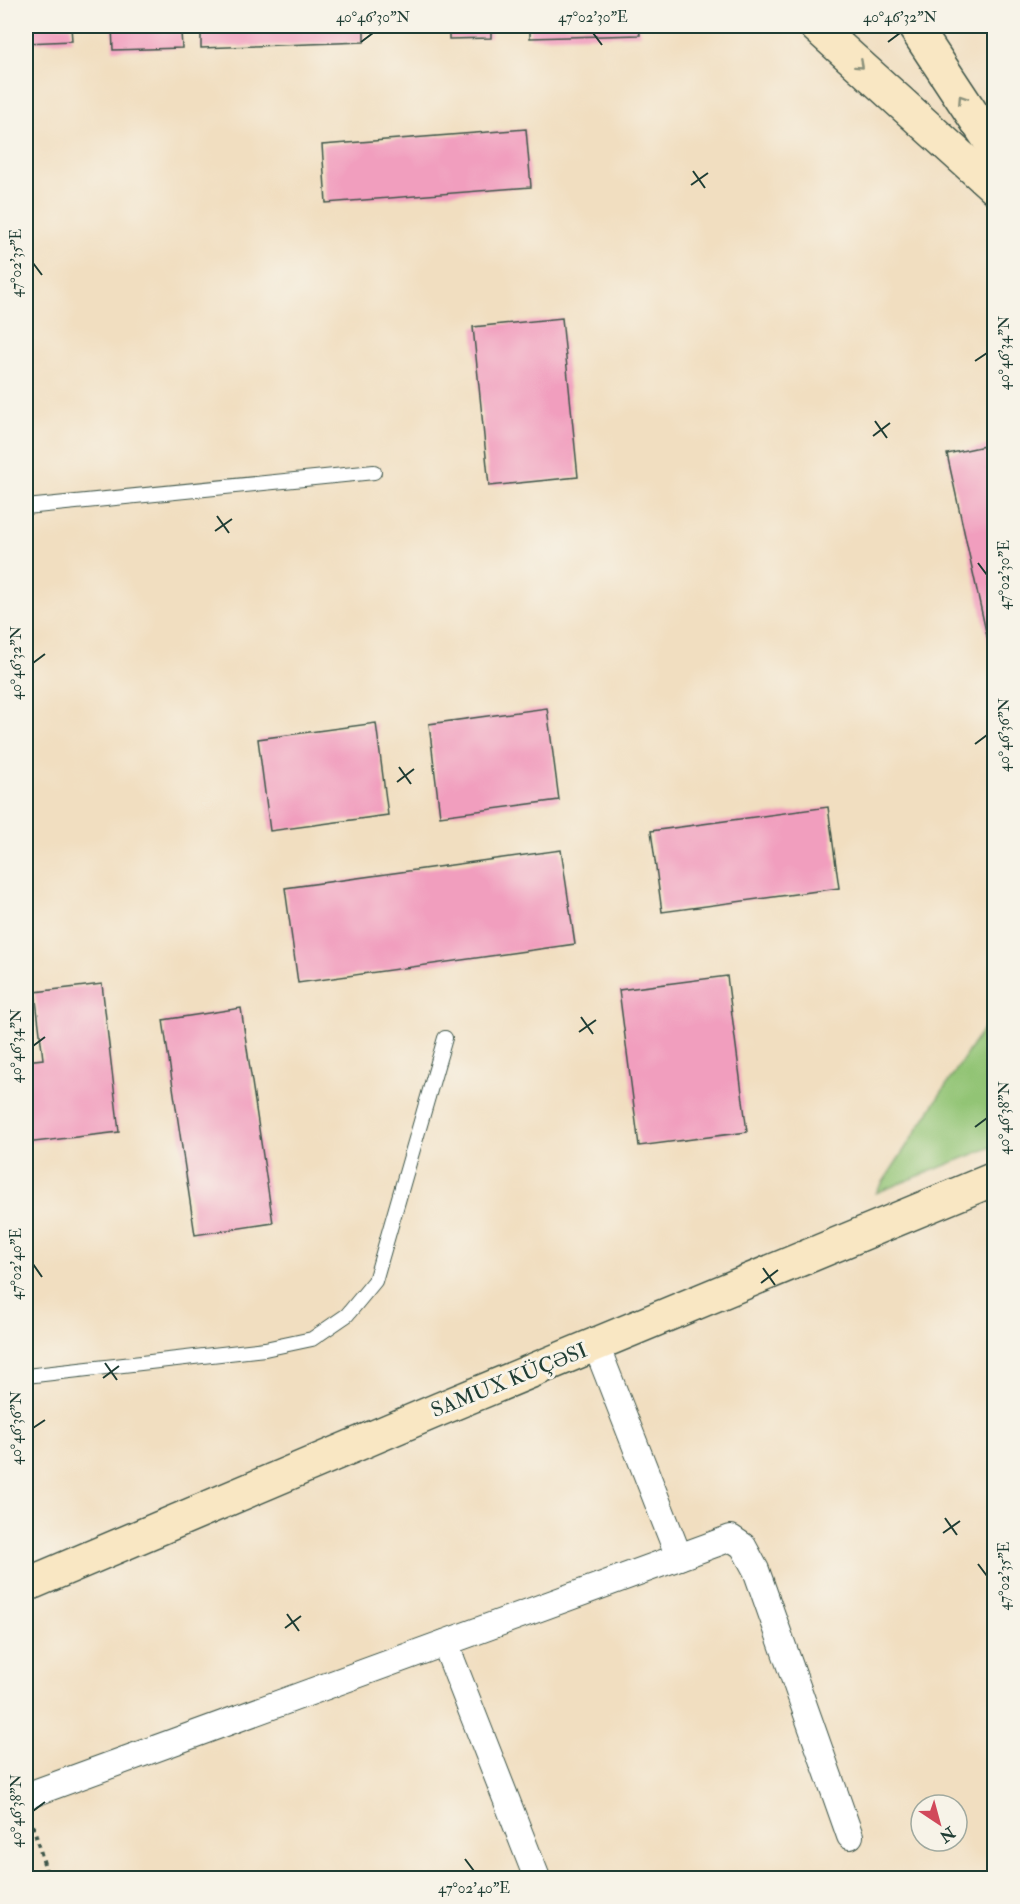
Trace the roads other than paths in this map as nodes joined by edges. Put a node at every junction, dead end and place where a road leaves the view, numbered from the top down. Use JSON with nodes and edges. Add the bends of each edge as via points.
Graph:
{"nodes":[{"id":1,"x":816,"y":26,"type":"edge"},
{"id":2,"x":914,"y":26,"type":"edge"},
{"id":3,"x":994,"y":147,"type":"edge"},
{"id":4,"x":994,"y":188,"type":"edge"},
{"id":5,"x":374,"y":472,"type":"dead end"},
{"id":6,"x":26,"y":507,"type":"edge"},
{"id":7,"x":445,"y":1038,"type":"dead end"},
{"id":8,"x":994,"y":1179,"type":"edge"},
{"id":9,"x":596,"y":1345,"type":"junction"},
{"id":10,"x":26,"y":1376,"type":"edge"},
{"id":11,"x":679,"y":1557,"type":"junction"},
{"id":12,"x":26,"y":1585,"type":"edge"},
{"id":13,"x":445,"y":1642,"type":"junction"},
{"id":14,"x":26,"y":1796,"type":"edge"},
{"id":15,"x":850,"y":1836,"type":"dead end"},
{"id":16,"x":537,"y":1878,"type":"edge"}],
"edges":[{"from":1,"to":4,"type":"main road","one_way":true},
{"from":3,"to":2,"type":"main road","one_way":true},
{"from":5,"to":6,"type":"lane"},
{"from":7,"to":10,"type":"lane","via":[[375,1281],[347,1315],[312,1339],[265,1349]]},
{"from":8,"to":9,"type":"main road","name":"SAMUX KÜÇƏSI"},
{"from":9,"to":11,"type":"street"},
{"from":9,"to":12,"type":"main road","name":"SAMUX KÜÇƏSI"},
{"from":11,"to":13,"type":"street"},
{"from":11,"to":15,"type":"street","via":[[731,1538],[743,1546],[756,1570]]},
{"from":13,"to":14,"type":"street"},
{"from":13,"to":16,"type":"street"}]}
